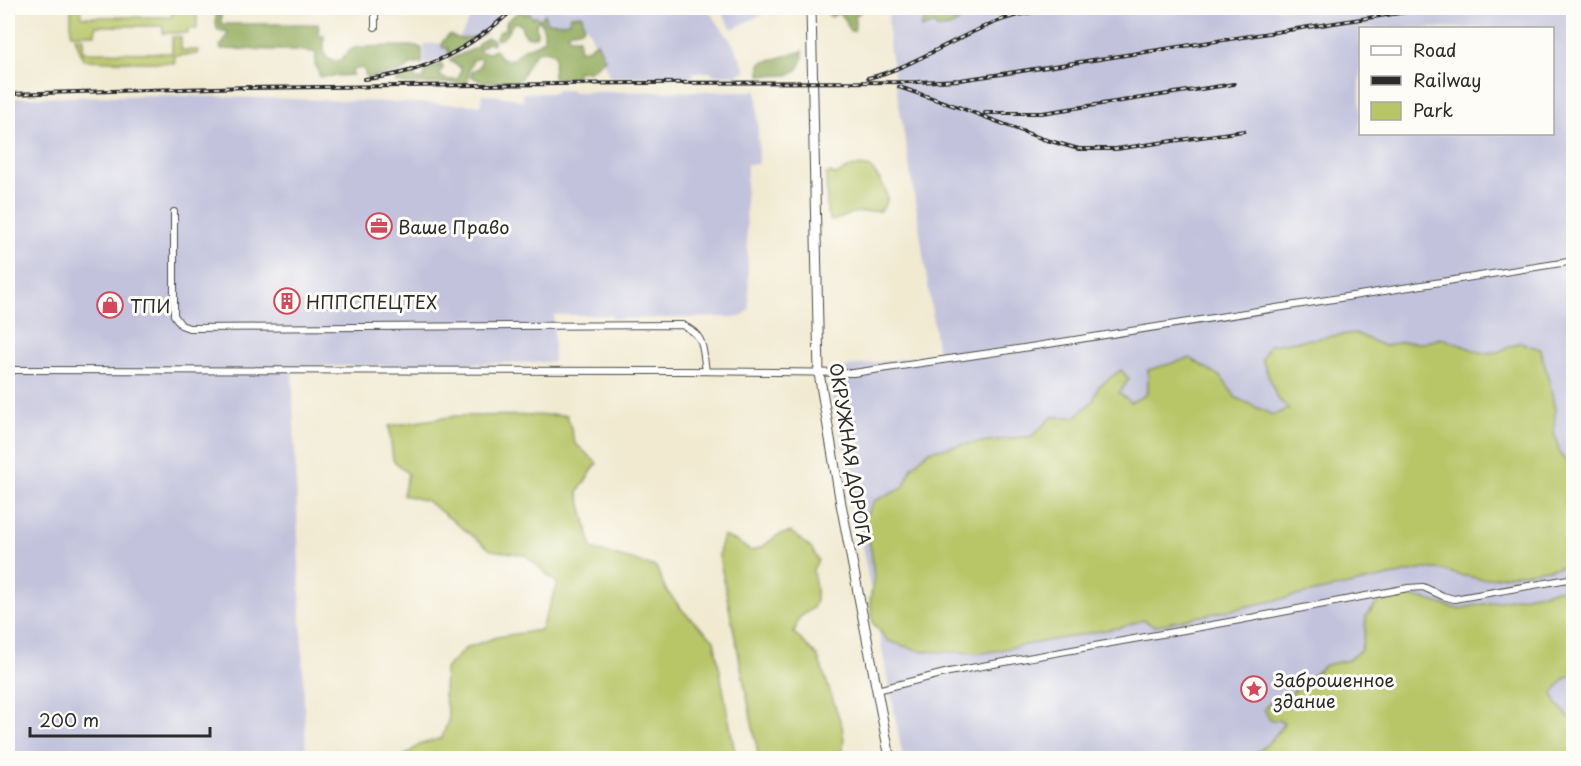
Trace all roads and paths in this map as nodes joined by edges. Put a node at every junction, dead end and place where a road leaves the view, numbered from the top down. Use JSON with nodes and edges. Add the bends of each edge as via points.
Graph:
{"nodes":[{"id":1,"x":375,"y":8,"type":"edge"},
{"id":2,"x":811,"y":8,"type":"edge"},
{"id":3,"x":375,"y":27,"type":"dead end"},
{"id":4,"x":174,"y":212,"type":"dead end"},
{"id":5,"x":1574,"y":261,"type":"edge"},
{"id":6,"x":8,"y":370,"type":"edge"},
{"id":7,"x":706,"y":371,"type":"junction"},
{"id":8,"x":819,"y":373,"type":"junction"},
{"id":9,"x":1574,"y":578,"type":"edge"},
{"id":10,"x":877,"y":690,"type":"junction"},
{"id":11,"x":890,"y":759,"type":"edge"}],
"edges":[{"from":1,"to":3,"type":"street"},
{"from":2,"to":8,"type":"main road","name":"ОКРУЖНАЯ ДОРОГА"},
{"from":4,"to":7,"type":"street","via":[[174,315],[189,328],[682,325],[700,338]]},
{"from":5,"to":8,"type":"street","via":[[894,368]]},
{"from":6,"to":7,"type":"street"},
{"from":7,"to":8,"type":"street"},
{"from":8,"to":10,"type":"main road","name":"ОКРУЖНАЯ ДОРОГА"},
{"from":9,"to":10,"type":"street","via":[[1454,599],[1423,587],[1408,588],[949,672]]},
{"from":10,"to":11,"type":"main road","name":"ОКРУЖНАЯ ДОРОГА"}]}
